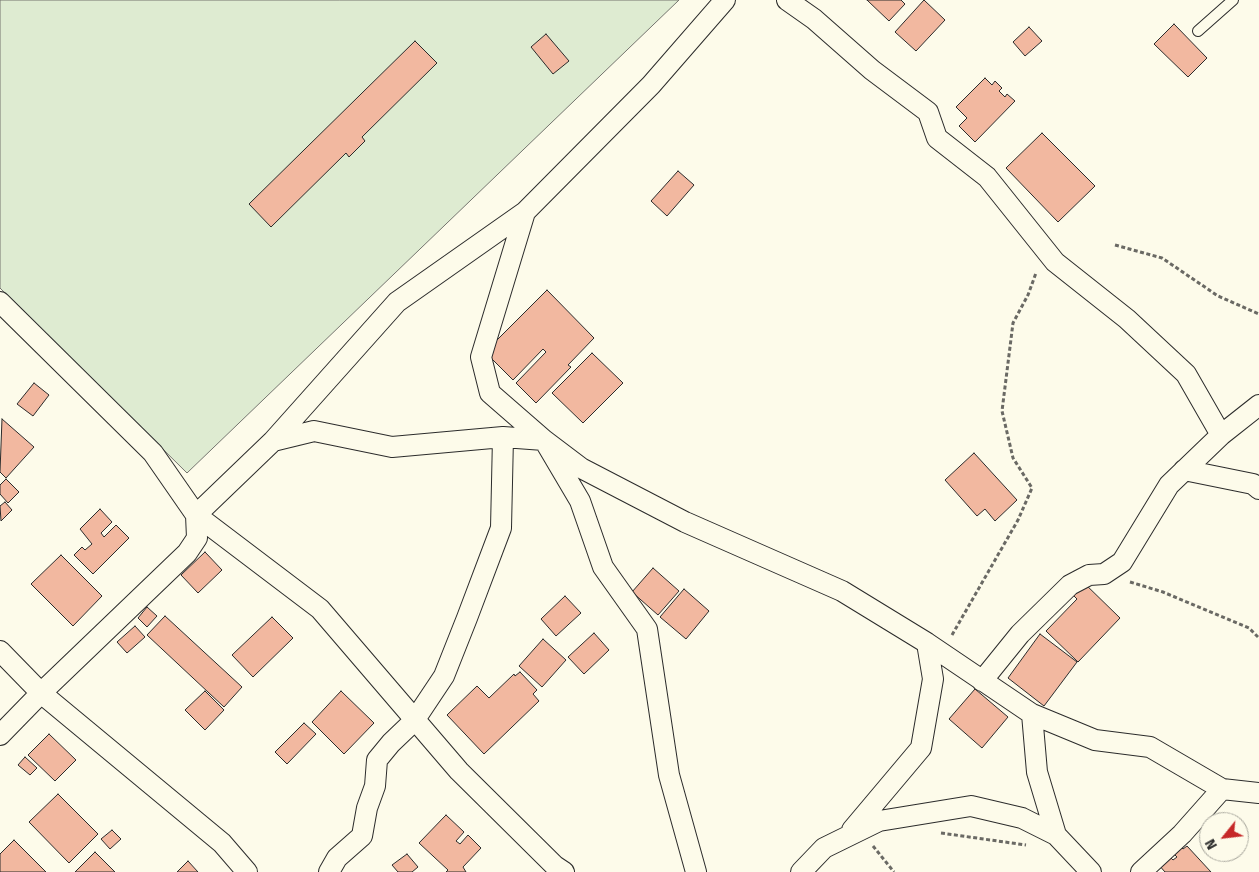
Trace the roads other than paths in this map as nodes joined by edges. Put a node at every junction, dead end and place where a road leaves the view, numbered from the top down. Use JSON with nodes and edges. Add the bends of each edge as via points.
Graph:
{"nodes":[{"id":1,"x":725,"y":0,"type":"edge"},
{"id":2,"x":788,"y":0,"type":"edge"},
{"id":3,"x":1233,"y":0,"type":"edge"},
{"id":4,"x":1198,"y":31,"type":"dead end"},
{"id":5,"x":525,"y":212,"type":"junction"},
{"id":6,"x":0,"y":302,"type":"edge"},
{"id":7,"x":1259,"y":406,"type":"edge"},
{"id":8,"x":1221,"y":435,"type":"junction"},
{"id":9,"x":502,"y":437,"type":"junction"},
{"id":10,"x":544,"y":440,"type":"junction"},
{"id":11,"x":273,"y":441,"type":"junction"},
{"id":12,"x":1184,"y":470,"type":"junction"},
{"id":13,"x":1259,"y":489,"type":"edge"},
{"id":14,"x":196,"y":515,"type":"junction"},
{"id":15,"x":934,"y":648,"type":"junction"},
{"id":16,"x":0,"y":651,"type":"edge"},
{"id":17,"x":982,"y":681,"type":"junction"},
{"id":18,"x":41,"y":693,"type":"junction"},
{"id":19,"x":1032,"y":714,"type":"junction"},
{"id":20,"x":414,"y":721,"type":"junction"},
{"id":21,"x":0,"y":735,"type":"edge"},
{"id":22,"x":1222,"y":789,"type":"junction"},
{"id":23,"x":1259,"y":793,"type":"edge"},
{"id":24,"x":853,"y":834,"type":"junction"},
{"id":25,"x":1056,"y":835,"type":"junction"},
{"id":26,"x":559,"y":870,"type":"edge"},
{"id":27,"x":246,"y":872,"type":"edge"},
{"id":28,"x":329,"y":872,"type":"edge"},
{"id":29,"x":696,"y":872,"type":"edge"},
{"id":30,"x":801,"y":872,"type":"edge"},
{"id":31,"x":1092,"y":872,"type":"edge"},
{"id":32,"x":1141,"y":872,"type":"edge"}],
"edges":[{"from":1,"to":5,"type":"street","via":[[651,85]]},
{"from":2,"to":8,"type":"street","via":[[928,112],[937,138],[987,177],[1055,262],[1127,319],[1186,374]]},
{"from":3,"to":4,"type":"lane"},
{"from":5,"to":10,"type":"street","via":[[481,357],[490,393]]},
{"from":5,"to":11,"type":"street","via":[[397,302]]},
{"from":6,"to":14,"type":"street","via":[[153,453]]},
{"from":7,"to":8,"type":"street"},
{"from":8,"to":12,"type":"street"},
{"from":9,"to":10,"type":"street"},
{"from":9,"to":11,"type":"street","via":[[392,447],[314,431]]},
{"from":9,"to":20,"type":"street","via":[[501,528],[444,676]]},
{"from":10,"to":15,"type":"street","via":[[581,468],[685,522],[842,591]]},
{"from":10,"to":29,"type":"street","via":[[580,501],[604,566],[647,629],[669,775]]},
{"from":11,"to":14,"type":"street"},
{"from":12,"to":13,"type":"street","via":[[1253,484]]},
{"from":12,"to":17,"type":"street","via":[[1169,485],[1122,562],[1104,574],[1088,575],[1070,585],[1020,634]]},
{"from":14,"to":18,"type":"street","via":[[197,538],[187,553]]},
{"from":14,"to":20,"type":"street","via":[[320,609]]},
{"from":15,"to":17,"type":"street"},
{"from":15,"to":24,"type":"street","via":[[933,679],[921,748]]},
{"from":16,"to":18,"type":"street"},
{"from":17,"to":19,"type":"street"},
{"from":18,"to":21,"type":"street"},
{"from":18,"to":27,"type":"street","via":[[222,843]]},
{"from":19,"to":22,"type":"street","via":[[1096,740],[1150,747]]},
{"from":19,"to":25,"type":"street","via":[[1037,772]]},
{"from":20,"to":26,"type":"street","via":[[459,772]]},
{"from":20,"to":28,"type":"street","via":[[377,760],[375,786],[362,836],[338,858]]},
{"from":22,"to":23,"type":"street"},
{"from":22,"to":32,"type":"street","via":[[1182,834]]},
{"from":24,"to":25,"type":"street","via":[[879,821],[971,806],[1022,818]]},
{"from":24,"to":30,"type":"street","via":[[824,848]]},
{"from":25,"to":31,"type":"street"}]}
